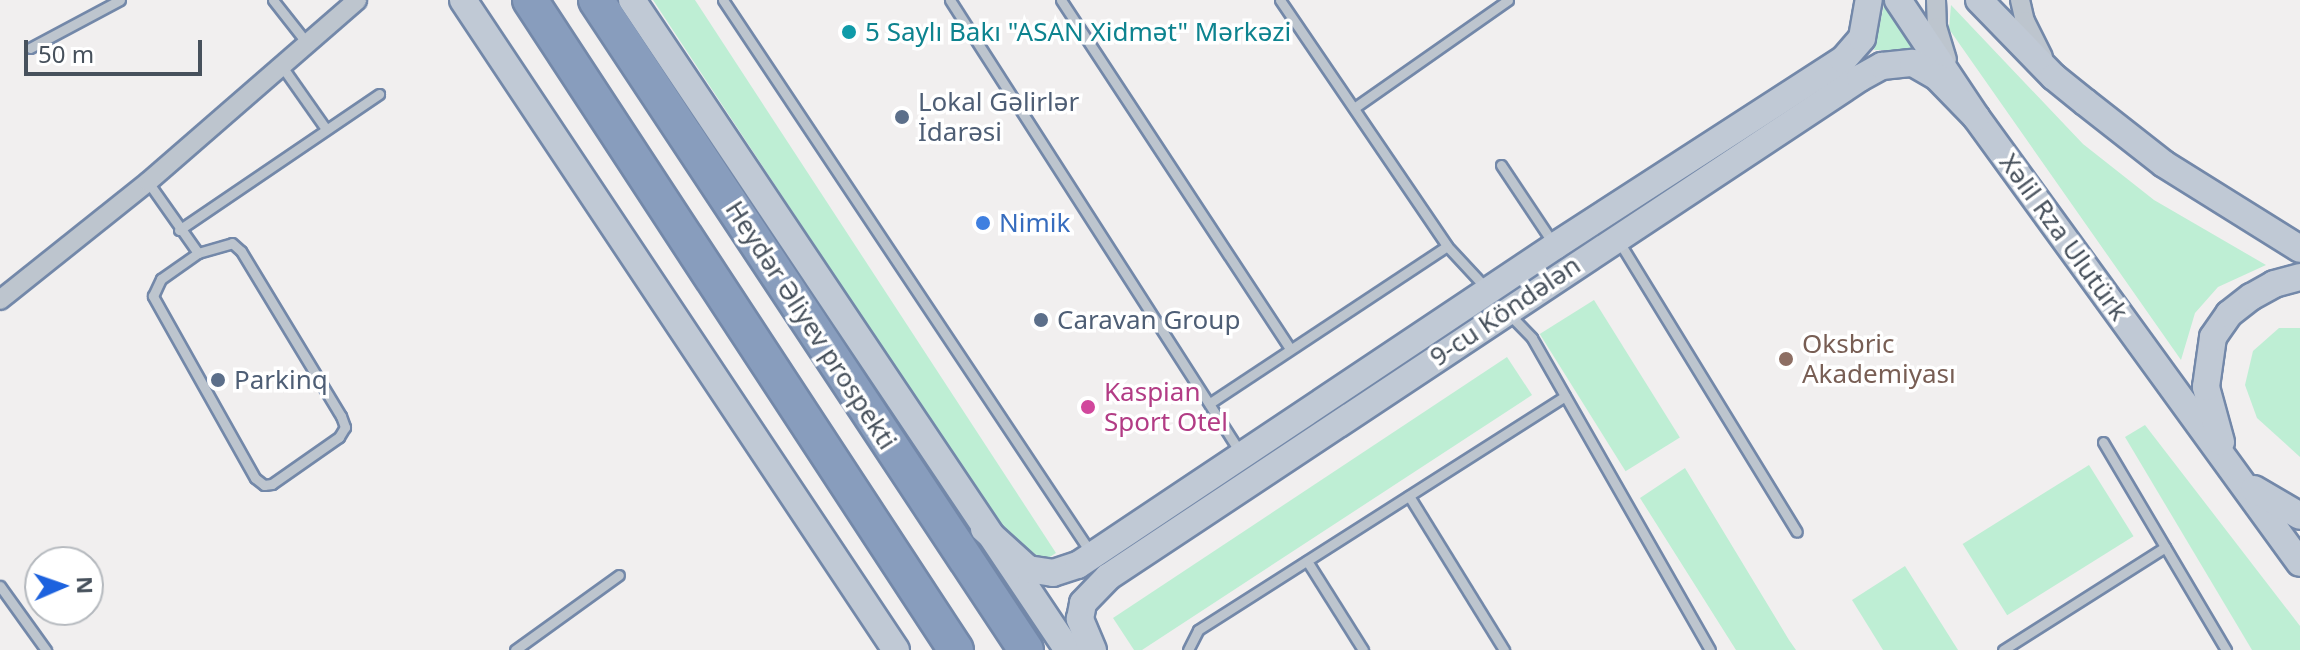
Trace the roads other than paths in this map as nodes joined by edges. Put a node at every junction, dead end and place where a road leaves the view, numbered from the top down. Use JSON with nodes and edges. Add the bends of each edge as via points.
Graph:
{"nodes":[{"id":1,"x":120,"y":0,"type":"edge"},
{"id":2,"x":273,"y":0,"type":"edge"},
{"id":3,"x":357,"y":0,"type":"edge"},
{"id":4,"x":463,"y":0,"type":"edge"},
{"id":5,"x":530,"y":0,"type":"edge"},
{"id":6,"x":596,"y":0,"type":"edge"},
{"id":7,"x":632,"y":0,"type":"edge"},
{"id":8,"x":723,"y":0,"type":"edge"},
{"id":9,"x":950,"y":0,"type":"edge"},
{"id":10,"x":1061,"y":0,"type":"edge"},
{"id":11,"x":1280,"y":0,"type":"edge"},
{"id":12,"x":1508,"y":0,"type":"edge"},
{"id":13,"x":1869,"y":0,"type":"edge"},
{"id":14,"x":1898,"y":0,"type":"edge"},
{"id":15,"x":1936,"y":0,"type":"edge"},
{"id":16,"x":1979,"y":0,"type":"edge"},
{"id":17,"x":2020,"y":0,"type":"edge"},
{"id":18,"x":306,"y":42,"type":"junction"},
{"id":19,"x":30,"y":48,"type":"dead end"},
{"id":20,"x":281,"y":65,"type":"junction"},
{"id":21,"x":2054,"y":77,"type":"junction"},
{"id":22,"x":379,"y":94,"type":"dead end"},
{"id":23,"x":1354,"y":108,"type":"junction"},
{"id":24,"x":1976,"y":117,"type":"junction"},
{"id":25,"x":326,"y":129,"type":"junction"},
{"id":26,"x":1501,"y":165,"type":"dead end"},
{"id":27,"x":148,"y":182,"type":"junction"},
{"id":28,"x":179,"y":230,"type":"junction"},
{"id":29,"x":1616,"y":238,"type":"junction"},
{"id":30,"x":1447,"y":246,"type":"junction"},
{"id":31,"x":1555,"y":246,"type":"junction"},
{"id":32,"x":2300,"y":249,"type":"edge"},
{"id":33,"x":198,"y":253,"type":"junction"},
{"id":34,"x":2300,"y":277,"type":"edge"},
{"id":35,"x":0,"y":300,"type":"edge"},
{"id":36,"x":1497,"y":301,"type":"junction"},
{"id":37,"x":1290,"y":348,"type":"junction"},
{"id":38,"x":1565,"y":396,"type":"junction"},
{"id":39,"x":1210,"y":403,"type":"junction"},
{"id":40,"x":2103,"y":442,"type":"dead end"},
{"id":41,"x":1242,"y":455,"type":"junction"},
{"id":42,"x":2234,"y":472,"type":"junction"},
{"id":43,"x":1409,"y":496,"type":"junction"},
{"id":44,"x":2300,"y":516,"type":"edge"},
{"id":45,"x":984,"y":529,"type":"junction"},
{"id":46,"x":1797,"y":532,"type":"dead end"},
{"id":47,"x":2165,"y":547,"type":"junction"},
{"id":48,"x":1093,"y":556,"type":"junction"},
{"id":49,"x":1307,"y":561,"type":"junction"},
{"id":50,"x":2300,"y":563,"type":"edge"},
{"id":51,"x":619,"y":575,"type":"dead end"},
{"id":52,"x":1108,"y":577,"type":"junction"},
{"id":53,"x":0,"y":586,"type":"edge"},
{"id":54,"x":46,"y":650,"type":"edge"},
{"id":55,"x":515,"y":650,"type":"edge"},
{"id":56,"x":896,"y":650,"type":"edge"},
{"id":57,"x":956,"y":650,"type":"edge"},
{"id":58,"x":1026,"y":650,"type":"edge"},
{"id":59,"x":1068,"y":650,"type":"edge"},
{"id":60,"x":1093,"y":650,"type":"edge"},
{"id":61,"x":1188,"y":650,"type":"edge"},
{"id":62,"x":1363,"y":650,"type":"edge"},
{"id":63,"x":1504,"y":650,"type":"edge"},
{"id":64,"x":1710,"y":650,"type":"edge"},
{"id":65,"x":2003,"y":650,"type":"edge"},
{"id":66,"x":2226,"y":650,"type":"edge"}],
"edges":[{"from":1,"to":19,"type":"lane"},
{"from":2,"to":18,"type":"lane"},
{"from":3,"to":18,"type":"street"},
{"from":4,"to":56,"type":"main road"},
{"from":5,"to":57,"type":"highway"},
{"from":6,"to":58,"type":"highway","name":"Heydər Əliyev prospekti"},
{"from":7,"to":45,"type":"main road"},
{"from":8,"to":48,"type":"lane"},
{"from":9,"to":39,"type":"lane"},
{"from":10,"to":37,"type":"lane"},
{"from":11,"to":23,"type":"lane"},
{"from":12,"to":23,"type":"lane"},
{"from":13,"to":31,"type":"main road","name":"9-cu Köndələn","via":[[1862,38],[1843,60]]},
{"from":14,"to":24,"type":"main road","name":"Xəlil Rza Ulutürk"},
{"from":15,"to":24,"type":"street","via":[[1941,43]]},
{"from":16,"to":21,"type":"main road"},
{"from":17,"to":21,"type":"street"},
{"from":18,"to":20,"type":"street"},
{"from":20,"to":25,"type":"lane"},
{"from":20,"to":27,"type":"street"},
{"from":21,"to":32,"type":"main road","via":[[2164,164]]},
{"from":22,"to":25,"type":"lane"},
{"from":23,"to":30,"type":"lane"},
{"from":24,"to":29,"type":"main road","name":"9-cu Köndələn","via":[[1926,68],[1900,62],[1882,66]]},
{"from":24,"to":42,"type":"main road","name":"Xəlil Rza Ulutürk"},
{"from":25,"to":28,"type":"lane"},
{"from":26,"to":31,"type":"lane"},
{"from":27,"to":28,"type":"lane"},
{"from":27,"to":35,"type":"street"},
{"from":28,"to":33,"type":"lane"},
{"from":29,"to":36,"type":"main road","name":"9-cu Köndələn"},
{"from":29,"to":46,"type":"lane"},
{"from":30,"to":36,"type":"lane"},
{"from":30,"to":37,"type":"lane"},
{"from":31,"to":36,"type":"main road","name":"9-cu Köndələn"},
{"from":33,"to":33,"type":"lane","via":[[232,243],[241,251],[345,427],[339,437],[272,484],[255,478],[153,296],[161,279]]},
{"from":34,"to":42,"type":"main road","via":[[2251,297],[2229,314],[2213,337],[2206,387],[2213,424]]},
{"from":36,"to":38,"type":"lane","via":[[1532,338]]},
{"from":36,"to":41,"type":"main road","name":"9-cu Köndələn"},
{"from":36,"to":52,"type":"main road","name":"9-cu Köndələn"},
{"from":37,"to":39,"type":"lane"},
{"from":38,"to":43,"type":"lane"},
{"from":38,"to":64,"type":"lane"},
{"from":39,"to":41,"type":"lane"},
{"from":40,"to":47,"type":"lane"},
{"from":41,"to":48,"type":"main road","name":"9-cu Köndələn"},
{"from":42,"to":44,"type":"main road"},
{"from":42,"to":50,"type":"main road"},
{"from":43,"to":49,"type":"lane"},
{"from":43,"to":63,"type":"lane"},
{"from":45,"to":48,"type":"main road","name":"9-cu Köndələn","via":[[1017,562],[1041,573],[1065,570]]},
{"from":45,"to":59,"type":"main road"},
{"from":47,"to":65,"type":"lane"},
{"from":47,"to":66,"type":"lane"},
{"from":48,"to":52,"type":"lane"},
{"from":49,"to":61,"type":"lane","via":[[1198,630]]},
{"from":49,"to":62,"type":"lane"},
{"from":51,"to":55,"type":"lane"},
{"from":52,"to":60,"type":"main road","name":"9-cu Köndələn","via":[[1083,603],[1080,619]]},
{"from":53,"to":54,"type":"lane"}]}
